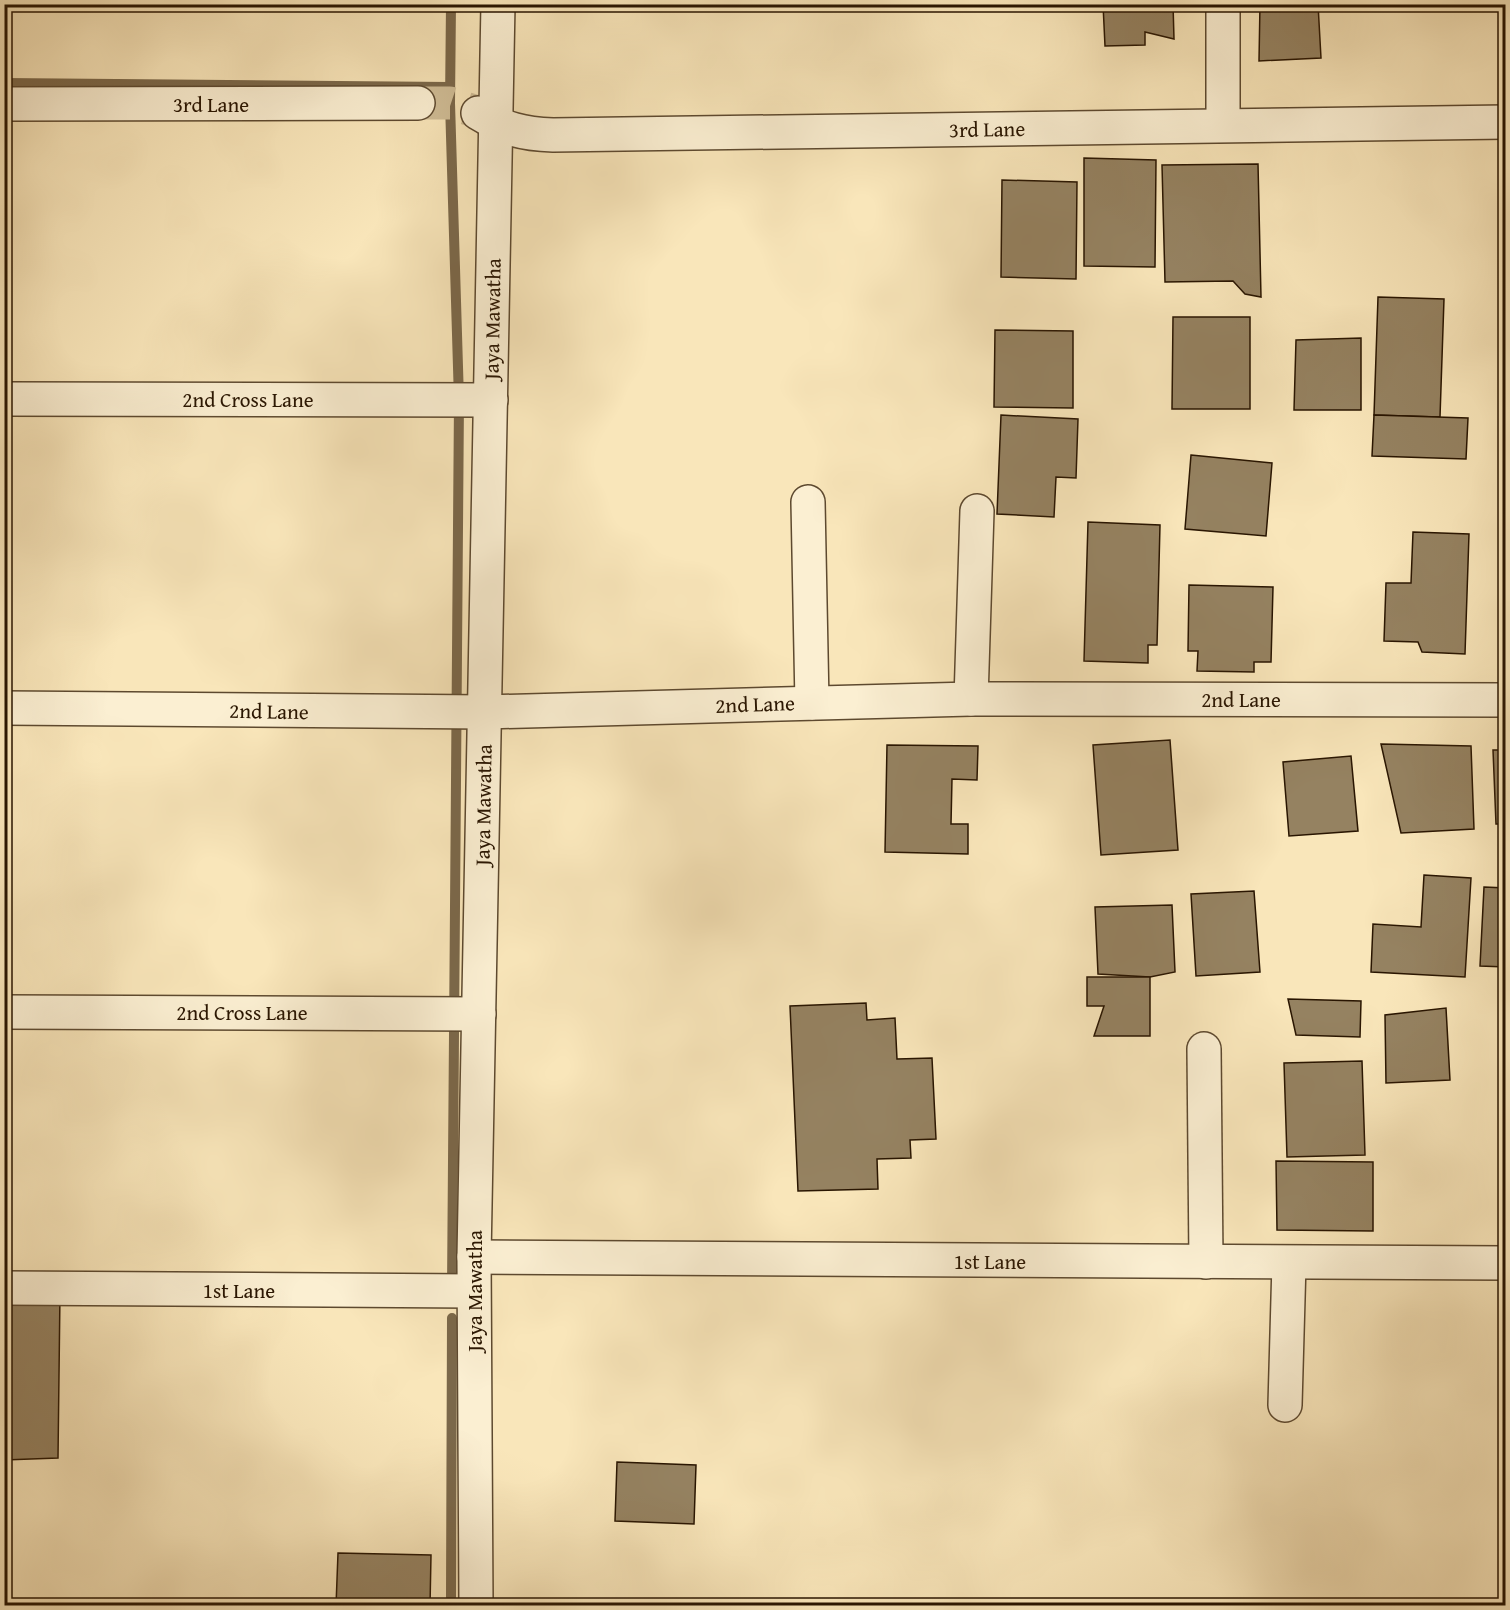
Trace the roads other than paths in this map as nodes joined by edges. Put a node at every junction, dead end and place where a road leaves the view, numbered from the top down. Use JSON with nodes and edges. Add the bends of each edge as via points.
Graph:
{"nodes":[{"id":1,"x":498,"y":4,"type":"edge"},
{"id":2,"x":1222,"y":4,"type":"edge"},
{"id":3,"x":418,"y":103,"type":"tunnel mouth"},
{"id":4,"x":4,"y":104,"type":"edge"},
{"id":5,"x":484,"y":117,"type":"junction"},
{"id":6,"x":1506,"y":122,"type":"edge"},
{"id":7,"x":1222,"y":125,"type":"junction"},
{"id":8,"x":4,"y":399,"type":"edge"},
{"id":9,"x":491,"y":400,"type":"junction"},
{"id":10,"x":808,"y":502,"type":"dead end"},
{"id":11,"x":977,"y":511,"type":"dead end"},
{"id":12,"x":971,"y":699,"type":"junction"},
{"id":13,"x":1506,"y":700,"type":"edge"},
{"id":14,"x":812,"y":703,"type":"junction"},
{"id":15,"x":4,"y":708,"type":"edge"},
{"id":16,"x":484,"y":712,"type":"junction"},
{"id":17,"x":4,"y":1012,"type":"edge"},
{"id":18,"x":478,"y":1014,"type":"junction"},
{"id":19,"x":1204,"y":1049,"type":"dead end"},
{"id":20,"x":474,"y":1257,"type":"junction"},
{"id":21,"x":1206,"y":1262,"type":"junction"},
{"id":22,"x":1289,"y":1263,"type":"junction"},
{"id":23,"x":1506,"y":1263,"type":"edge"},
{"id":24,"x":4,"y":1288,"type":"edge"},
{"id":25,"x":473,"y":1291,"type":"junction"},
{"id":26,"x":1285,"y":1405,"type":"dead end"},
{"id":27,"x":476,"y":1605,"type":"edge"}],
"edges":[{"from":1,"to":5,"type":"street","name":"Jaya Mawatha"},
{"from":2,"to":7,"type":"street"},
{"from":3,"to":4,"type":"street","name":"3rd Lane"},
{"from":5,"to":7,"type":"street","name":"3rd Lane","via":[[528,134],[553,135]]},
{"from":5,"to":9,"type":"street","name":"Jaya Mawatha"},
{"from":6,"to":7,"type":"street","name":"3rd Lane"},
{"from":8,"to":9,"type":"street","name":"2nd Cross Lane"},
{"from":9,"to":16,"type":"street","name":"Jaya Mawatha"},
{"from":10,"to":14,"type":"street"},
{"from":11,"to":12,"type":"street"},
{"from":12,"to":13,"type":"street","name":"2nd Lane"},
{"from":12,"to":14,"type":"street","name":"2nd Lane"},
{"from":14,"to":16,"type":"street","name":"2nd Lane"},
{"from":15,"to":16,"type":"street","name":"2nd Lane"},
{"from":16,"to":18,"type":"street","name":"Jaya Mawatha"},
{"from":17,"to":18,"type":"street","name":"2nd Cross Lane"},
{"from":18,"to":20,"type":"street","name":"Jaya Mawatha"},
{"from":19,"to":21,"type":"street"},
{"from":20,"to":21,"type":"street","name":"1st Lane"},
{"from":20,"to":25,"type":"street","name":"Jaya Mawatha"},
{"from":21,"to":22,"type":"street","name":"1st Lane"},
{"from":22,"to":23,"type":"street","name":"1st Lane"},
{"from":22,"to":26,"type":"street"},
{"from":24,"to":25,"type":"street","name":"1st Lane"},
{"from":25,"to":27,"type":"street","name":"Jaya Mawatha"}]}
